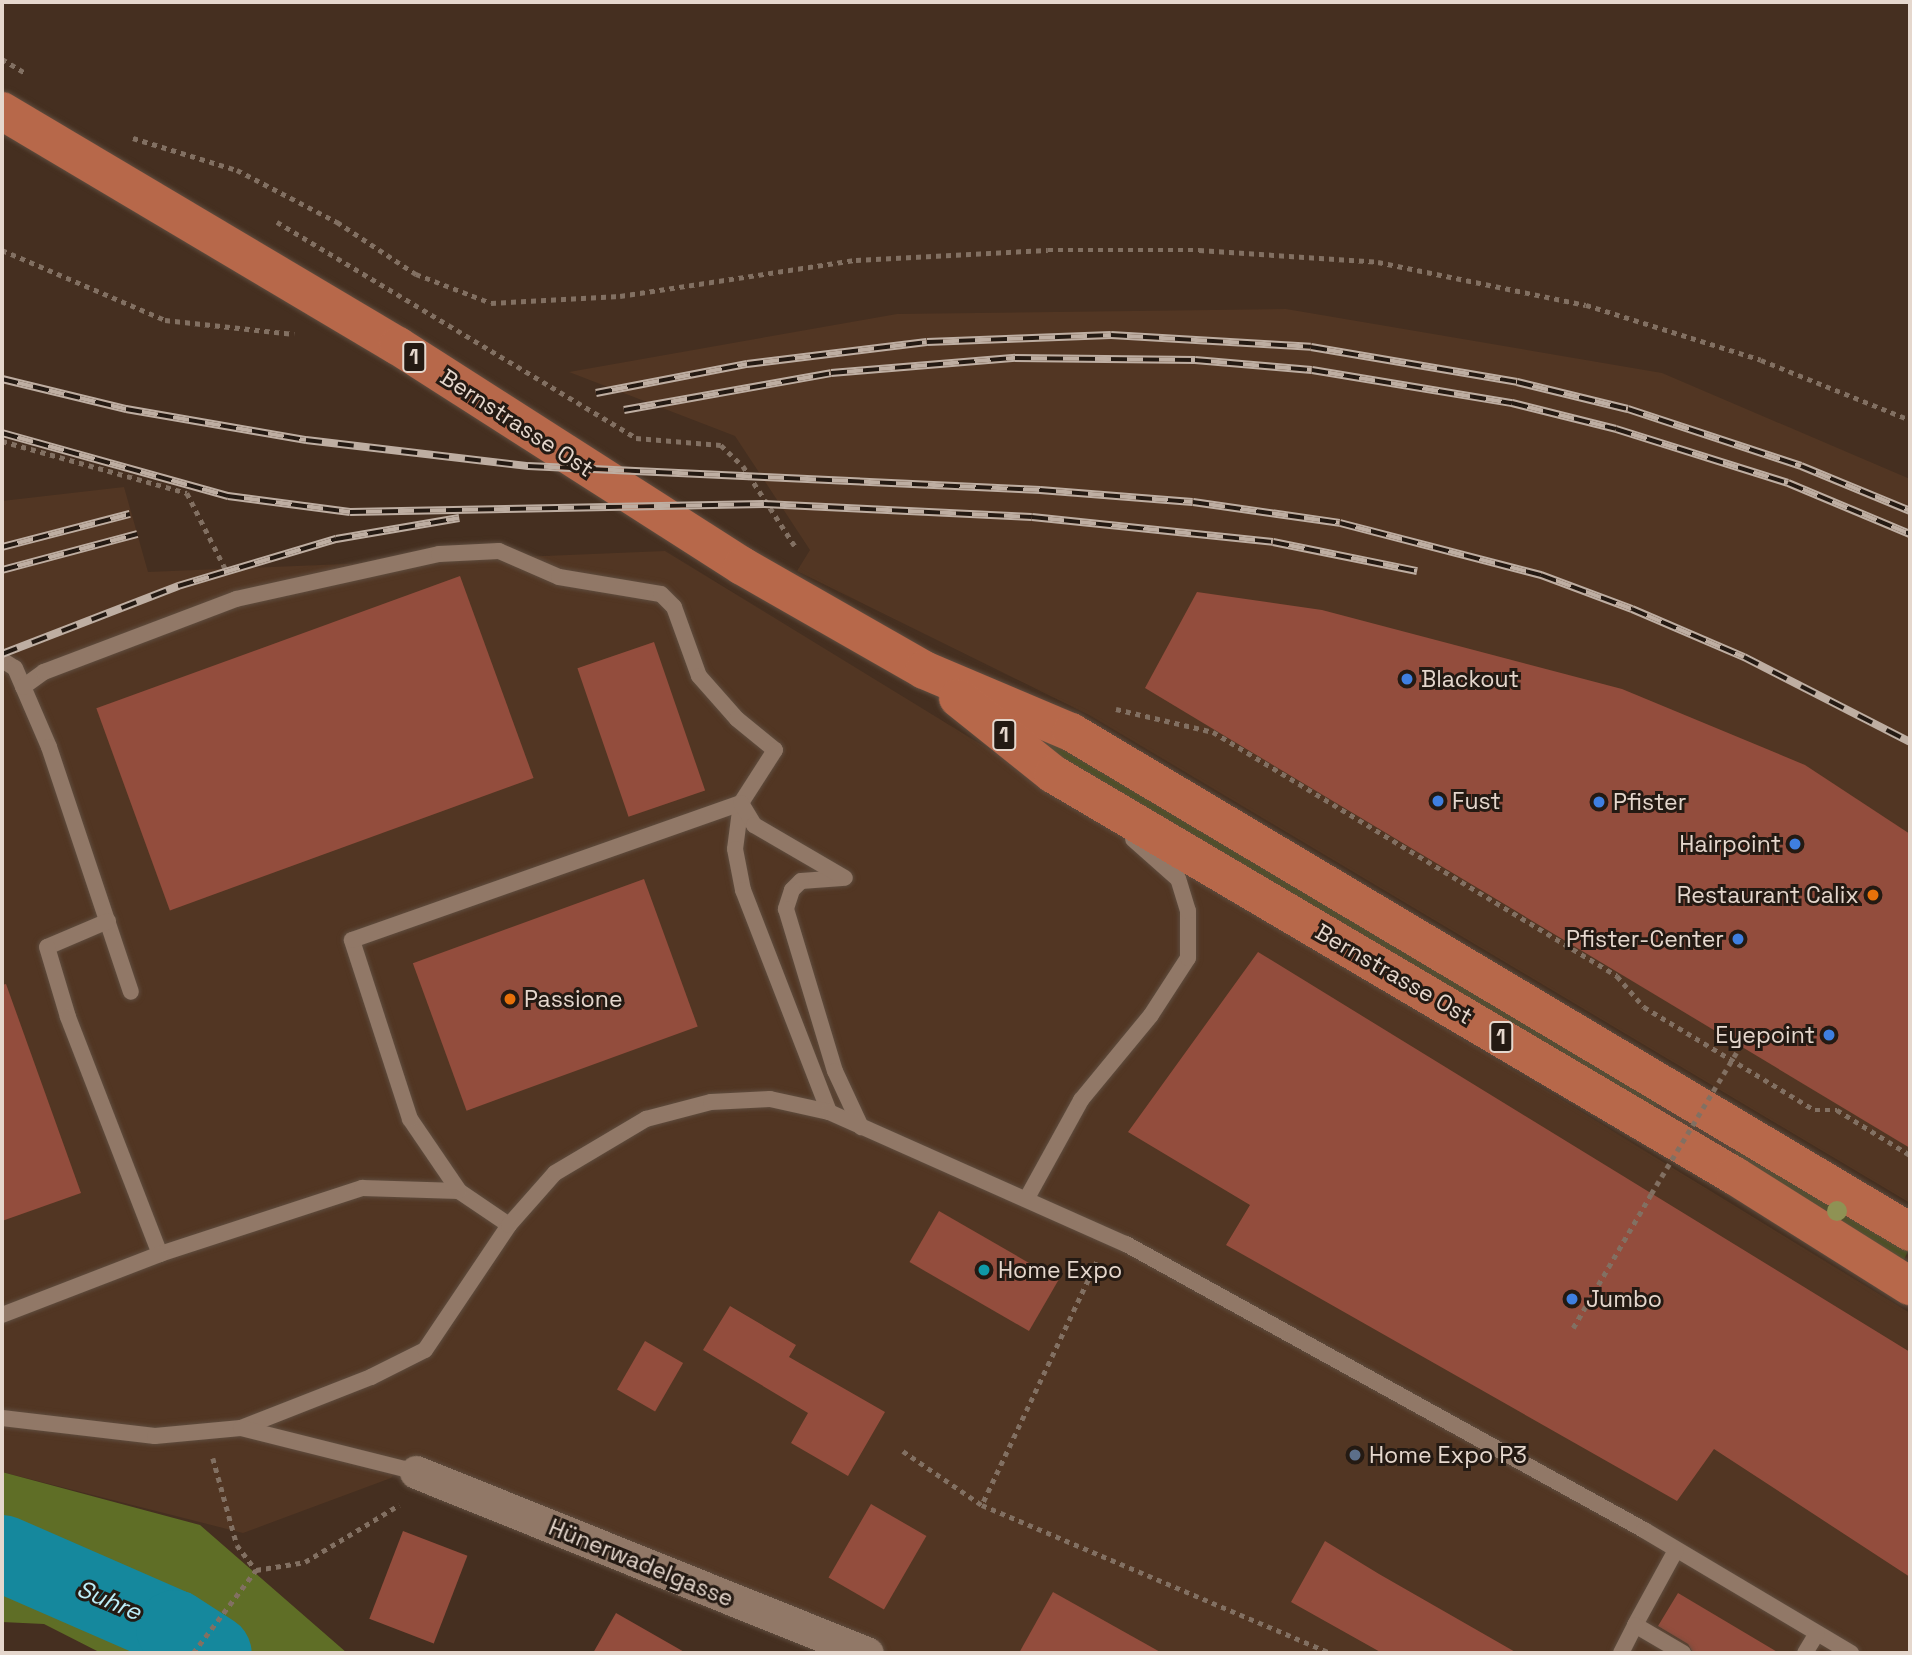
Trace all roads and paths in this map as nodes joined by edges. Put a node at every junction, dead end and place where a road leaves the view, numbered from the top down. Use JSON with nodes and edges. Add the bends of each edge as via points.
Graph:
{"nodes":[{"id":1,"x":2,"y":59,"type":"edge"},
{"id":2,"x":36,"y":80,"type":"dead end"},
{"id":3,"x":2,"y":111,"type":"edge"},
{"id":4,"x":162,"y":156,"type":"dead end"},
{"id":5,"x":269,"y":218,"type":"dead end"},
{"id":6,"x":2,"y":250,"type":"edge"},
{"id":7,"x":302,"y":335,"type":"dead end"},
{"id":8,"x":1910,"y":420,"type":"edge"},
{"id":9,"x":2,"y":441,"type":"edge"},
{"id":10,"x":803,"y":556,"type":"dead end"},
{"id":11,"x":236,"y":599,"type":"junction"},
{"id":12,"x":8,"y":664,"type":"edge"},
{"id":13,"x":924,"y":670,"type":"junction"},
{"id":14,"x":23,"y":687,"type":"junction"},
{"id":15,"x":1105,"y":706,"type":"dead end"},
{"id":16,"x":1088,"y":794,"type":"junction"},
{"id":17,"x":741,"y":803,"type":"junction"},
{"id":18,"x":108,"y":921,"type":"junction"},
{"id":19,"x":131,"y":992,"type":"dead end"},
{"id":20,"x":1742,"y":1043,"type":"dead end"},
{"id":21,"x":829,"y":1112,"type":"junction"},
{"id":22,"x":861,"y":1127,"type":"junction"},
{"id":23,"x":1910,"y":1155,"type":"edge"},
{"id":24,"x":459,"y":1191,"type":"junction"},
{"id":25,"x":1027,"y":1198,"type":"junction"},
{"id":26,"x":509,"y":1225,"type":"junction"},
{"id":27,"x":1910,"y":1232,"type":"edge"},
{"id":28,"x":1110,"y":1237,"type":"junction"},
{"id":29,"x":160,"y":1254,"type":"junction"},
{"id":30,"x":1910,"y":1286,"type":"edge"},
{"id":31,"x":2,"y":1315,"type":"edge"},
{"id":32,"x":1573,"y":1328,"type":"dead end"},
{"id":33,"x":2,"y":1418,"type":"edge"},
{"id":34,"x":241,"y":1428,"type":"junction"},
{"id":35,"x":204,"y":1431,"type":"junction"},
{"id":36,"x":903,"y":1451,"type":"dead end"},
{"id":37,"x":416,"y":1472,"type":"junction"},
{"id":38,"x":982,"y":1505,"type":"junction"},
{"id":39,"x":1676,"y":1550,"type":"junction"},
{"id":40,"x":256,"y":1570,"type":"junction"},
{"id":41,"x":1635,"y":1625,"type":"junction"},
{"id":42,"x":1817,"y":1633,"type":"junction"},
{"id":43,"x":193,"y":1653,"type":"edge"},
{"id":44,"x":866,"y":1653,"type":"edge"},
{"id":45,"x":1330,"y":1653,"type":"edge"},
{"id":46,"x":1621,"y":1653,"type":"edge"},
{"id":47,"x":1683,"y":1653,"type":"edge"},
{"id":48,"x":1805,"y":1653,"type":"edge"},
{"id":49,"x":1851,"y":1653,"type":"edge"}],
"edges":[{"from":1,"to":2,"type":"path"},
{"from":3,"to":13,"type":"main road","name":"Bernstrasse Ost","number":"1","via":[[398,346],[742,566]]},
{"from":4,"to":8,"type":"path","via":[[127,136],[237,170],[337,222],[416,274],[491,303],[620,296],[856,260],[1048,250],[1199,250],[1378,262],[1586,304],[1761,360]]},
{"from":5,"to":10,"type":"path","via":[[636,438],[721,445],[743,466]]},
{"from":6,"to":7,"type":"path","via":[[165,320]]},
{"from":9,"to":11,"type":"path","via":[[187,493],[219,547]]},
{"from":11,"to":14,"type":"lane","via":[[44,672]]},
{"from":11,"to":17,"type":"lane","via":[[439,554],[499,551],[559,577],[661,594],[674,607],[699,676],[737,719],[775,750]]},
{"from":12,"to":14,"type":"lane"},
{"from":13,"to":16,"type":"main road","name":"Bernstrasse Ost","number":"1","via":[[1053,774]]},
{"from":13,"to":27,"type":"main road","name":"Bernstrasse Ost","via":[[1071,732]]},
{"from":14,"to":18,"type":"lane","via":[[50,747]]},
{"from":15,"to":23,"type":"path","via":[[1213,732],[1617,976],[1644,1007],[1815,1110],[1838,1110]]},
{"from":16,"to":25,"type":"lane","via":[[1178,879],[1188,911],[1188,958],[1151,1016],[1082,1100]]},
{"from":16,"to":30,"type":"main road","name":"Bernstrasse Ost","number":"1","via":[[1735,1176]]},
{"from":17,"to":21,"type":"lane","via":[[735,849],[743,890]]},
{"from":17,"to":22,"type":"lane","via":[[754,825],[850,881],[801,881],[786,909],[835,1072]]},
{"from":17,"to":24,"type":"lane","via":[[352,940],[411,1119]]},
{"from":18,"to":19,"type":"lane"},
{"from":18,"to":29,"type":"lane","via":[[47,947],[72,1029]]},
{"from":20,"to":32,"type":"path","bridge":true},
{"from":21,"to":22,"type":"lane"},
{"from":21,"to":26,"type":"lane","via":[[770,1099],[711,1102],[646,1119],[555,1173]]},
{"from":22,"to":25,"type":"lane"},
{"from":24,"to":26,"type":"lane"},
{"from":24,"to":29,"type":"lane","via":[[362,1188]]},
{"from":25,"to":28,"type":"lane"},
{"from":26,"to":34,"type":"lane","via":[[425,1350]]},
{"from":28,"to":38,"type":"path","via":[[1052,1346]]},
{"from":28,"to":39,"type":"lane"},
{"from":29,"to":31,"type":"lane"},
{"from":33,"to":35,"type":"lane","via":[[155,1436]]},
{"from":34,"to":35,"type":"lane"},
{"from":34,"to":37,"type":"lane"},
{"from":35,"to":40,"type":"path","via":[[237,1545]]},
{"from":36,"to":38,"type":"path"},
{"from":37,"to":40,"type":"path","via":[[399,1505],[305,1562]]},
{"from":37,"to":44,"type":"street","name":"Hünerwadelgasse"},
{"from":38,"to":45,"type":"path"},
{"from":39,"to":41,"type":"lane"},
{"from":39,"to":42,"type":"lane"},
{"from":40,"to":43,"type":"path"},
{"from":41,"to":46,"type":"lane"},
{"from":41,"to":47,"type":"lane"},
{"from":42,"to":48,"type":"lane"},
{"from":42,"to":49,"type":"lane"}]}
